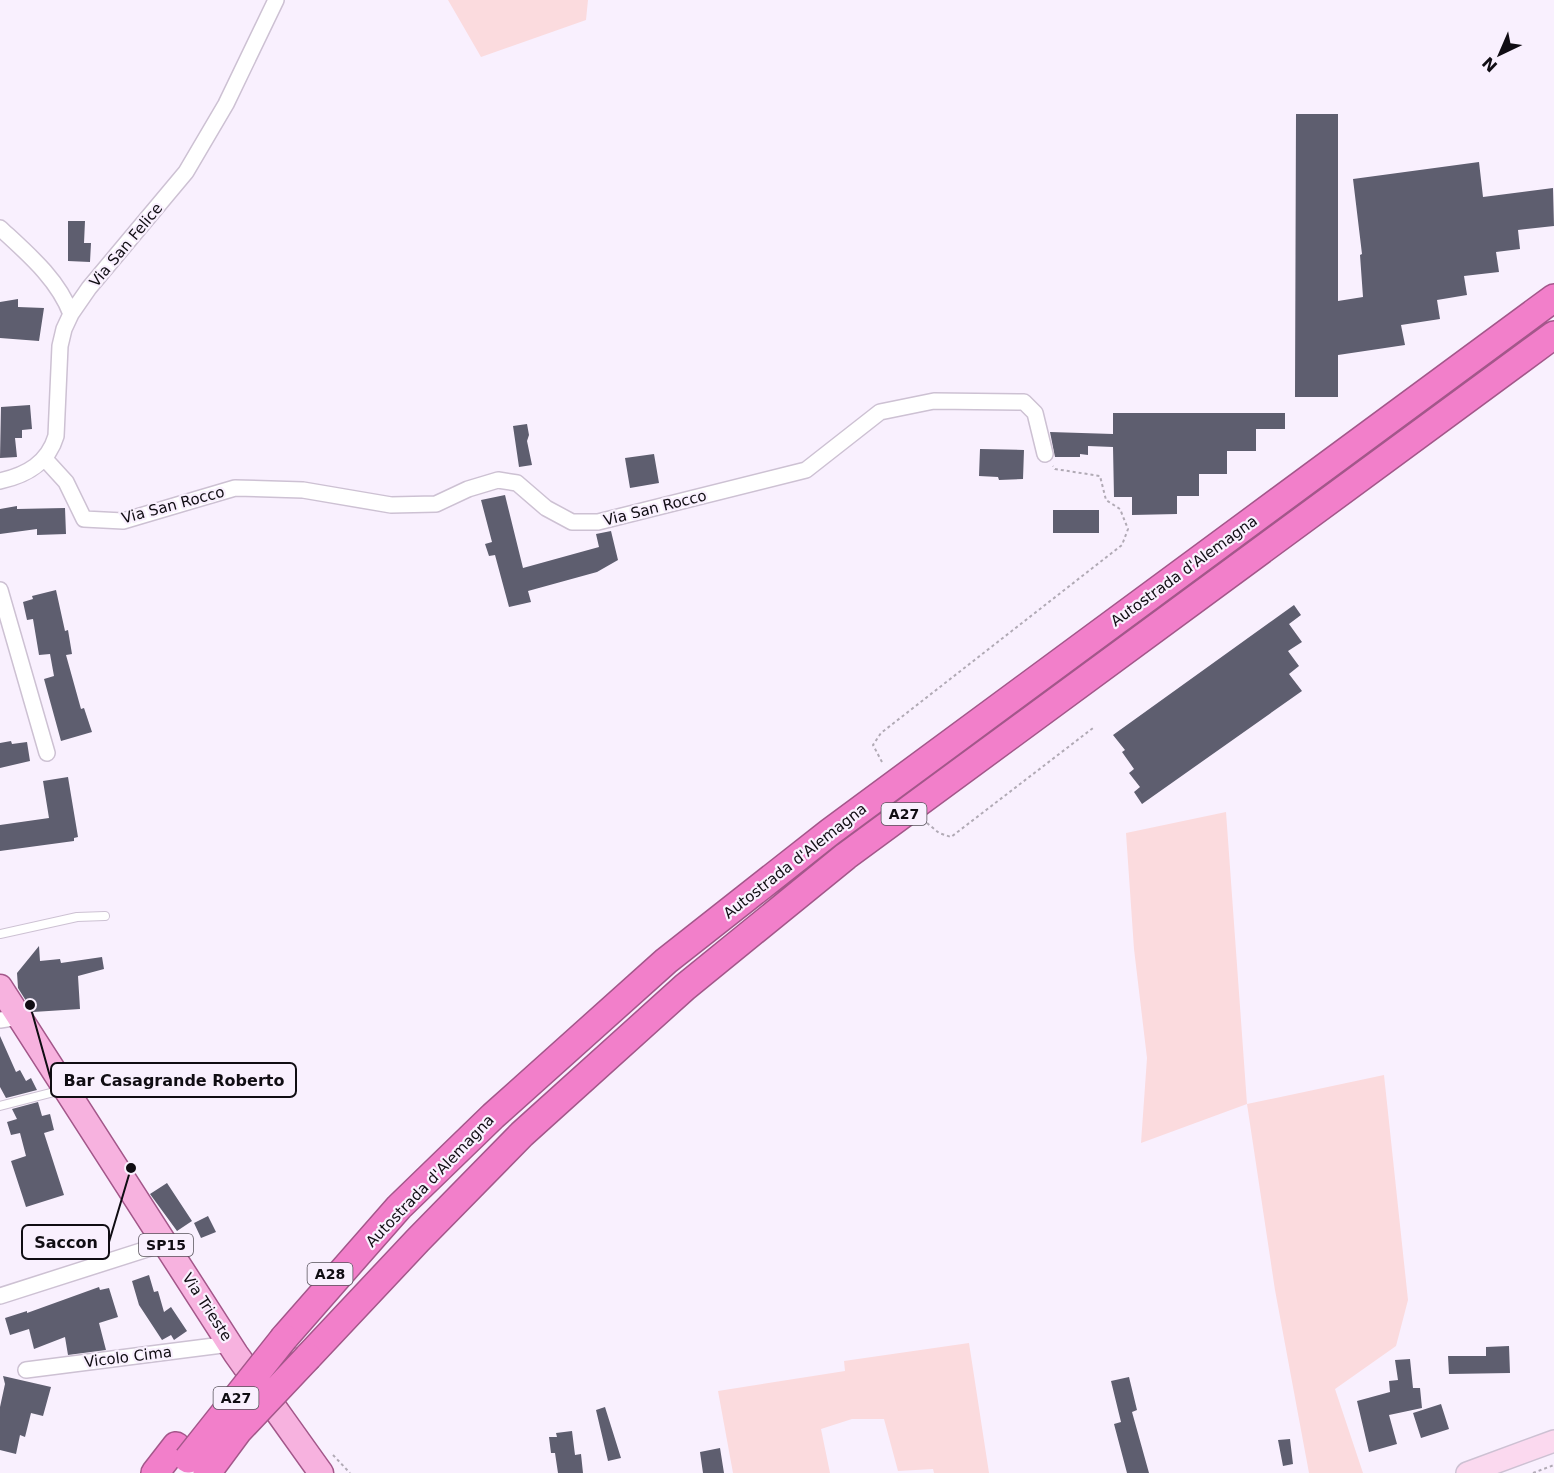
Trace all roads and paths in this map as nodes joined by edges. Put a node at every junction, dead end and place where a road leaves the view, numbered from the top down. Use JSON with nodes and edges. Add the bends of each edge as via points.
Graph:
{"nodes":[{"id":1,"x":276,"y":0,"type":"edge"},
{"id":2,"x":0,"y":228,"type":"edge"},
{"id":3,"x":1554,"y":298,"type":"edge"},
{"id":4,"x":71,"y":314,"type":"junction"},
{"id":5,"x":1554,"y":335,"type":"edge"},
{"id":6,"x":1044,"y":454,"type":"joint"},
{"id":7,"x":45,"y":459,"type":"junction"},
{"id":8,"x":0,"y":482,"type":"edge"},
{"id":9,"x":0,"y":590,"type":"edge"},
{"id":10,"x":1093,"y":728,"type":"dead end"},
{"id":11,"x":47,"y":753,"type":"dead end"},
{"id":12,"x":882,"y":762,"type":"dead end"},
{"id":13,"x":924,"y":821,"type":"dead end"},
{"id":14,"x":105,"y":916,"type":"dead end"},
{"id":15,"x":0,"y":934,"type":"edge"},
{"id":16,"x":0,"y":987,"type":"edge"},
{"id":17,"x":10,"y":1019,"type":"edge"},
{"id":18,"x":65,"y":1089,"type":"junction"},
{"id":19,"x":0,"y":1106,"type":"edge"},
{"id":20,"x":388,"y":1220,"type":"joint"},
{"id":21,"x":166,"y":1243,"type":"junction"},
{"id":22,"x":0,"y":1296,"type":"edge"},
{"id":23,"x":230,"y":1344,"type":"junction"},
{"id":24,"x":310,"y":1362,"type":"junction"},
{"id":25,"x":26,"y":1370,"type":"dead end"},
{"id":26,"x":1554,"y":1441,"type":"edge"},
{"id":27,"x":187,"y":1463,"type":"edge"},
{"id":28,"x":1554,"y":1465,"type":"edge"},
{"id":29,"x":155,"y":1473,"type":"edge"},
{"id":30,"x":230,"y":1473,"type":"edge"},
{"id":31,"x":321,"y":1473,"type":"edge"},
{"id":32,"x":1467,"y":1473,"type":"edge"},
{"id":33,"x":1533,"y":1473,"type":"edge"}],
"edges":[{"from":1,"to":4,"type":"street","name":"Via San Felice","via":[[226,105],[186,172]]},
{"from":2,"to":4,"type":"street","via":[[52,280]]},
{"from":3,"to":20,"type":"highway","name":"Autostrada d'Alemagna","number":"A27","via":[[830,832],[666,961],[493,1116]]},
{"from":4,"to":7,"type":"street","name":"Via San Felice","via":[[60,346],[56,436]]},
{"from":5,"to":24,"type":"highway","name":"Autostrada d'Alemagna","number":"A27","via":[[846,856],[712,965],[522,1134],[418,1240]]},
{"from":6,"to":7,"type":"street","name":"Via San Rocco","via":[[1035,413],[1024,402],[933,401],[880,412],[806,470],[598,522],[572,522],[546,508],[517,483],[498,480],[436,504],[391,505],[303,490],[235,488],[123,521],[94,521],[84,519],[66,482]]},
{"from":6,"to":12,"type":"path","via":[[1055,469],[1100,476],[1106,500],[1120,510],[1128,528],[1122,545],[881,733],[873,745]]},
{"from":7,"to":8,"type":"street","via":[[34,468]]},
{"from":9,"to":11,"type":"street"},
{"from":10,"to":13,"type":"path","via":[[951,837]]},
{"from":14,"to":15,"type":"lane","via":[[77,917]]},
{"from":16,"to":17,"type":"main road","name":"Via Trieste","number":"SP15"},
{"from":17,"to":18,"type":"main road","name":"Via Trieste","number":"SP15"},
{"from":18,"to":19,"type":"lane"},
{"from":18,"to":21,"type":"main road","name":"Via Trieste","number":"SP15"},
{"from":20,"to":27,"type":"highway","number":"A28","via":[[278,1332]]},
{"from":21,"to":22,"type":"street"},
{"from":21,"to":23,"type":"main road","name":"Via Trieste","number":"SP15"},
{"from":23,"to":25,"type":"street","name":"Vicolo Cima"},
{"from":23,"to":31,"type":"main road","name":"Via Trieste","number":"SP15"},
{"from":24,"to":27,"type":"highway","name":"Autostrada d'Alemagna","number":"A27","bridge":true,"via":[[238,1431]]},
{"from":24,"to":30,"type":"highway","number":"A27"},
{"from":26,"to":32,"type":"main road"},
{"from":27,"to":29,"type":"highway","number":"A28"},
{"from":28,"to":33,"type":"path"}]}
